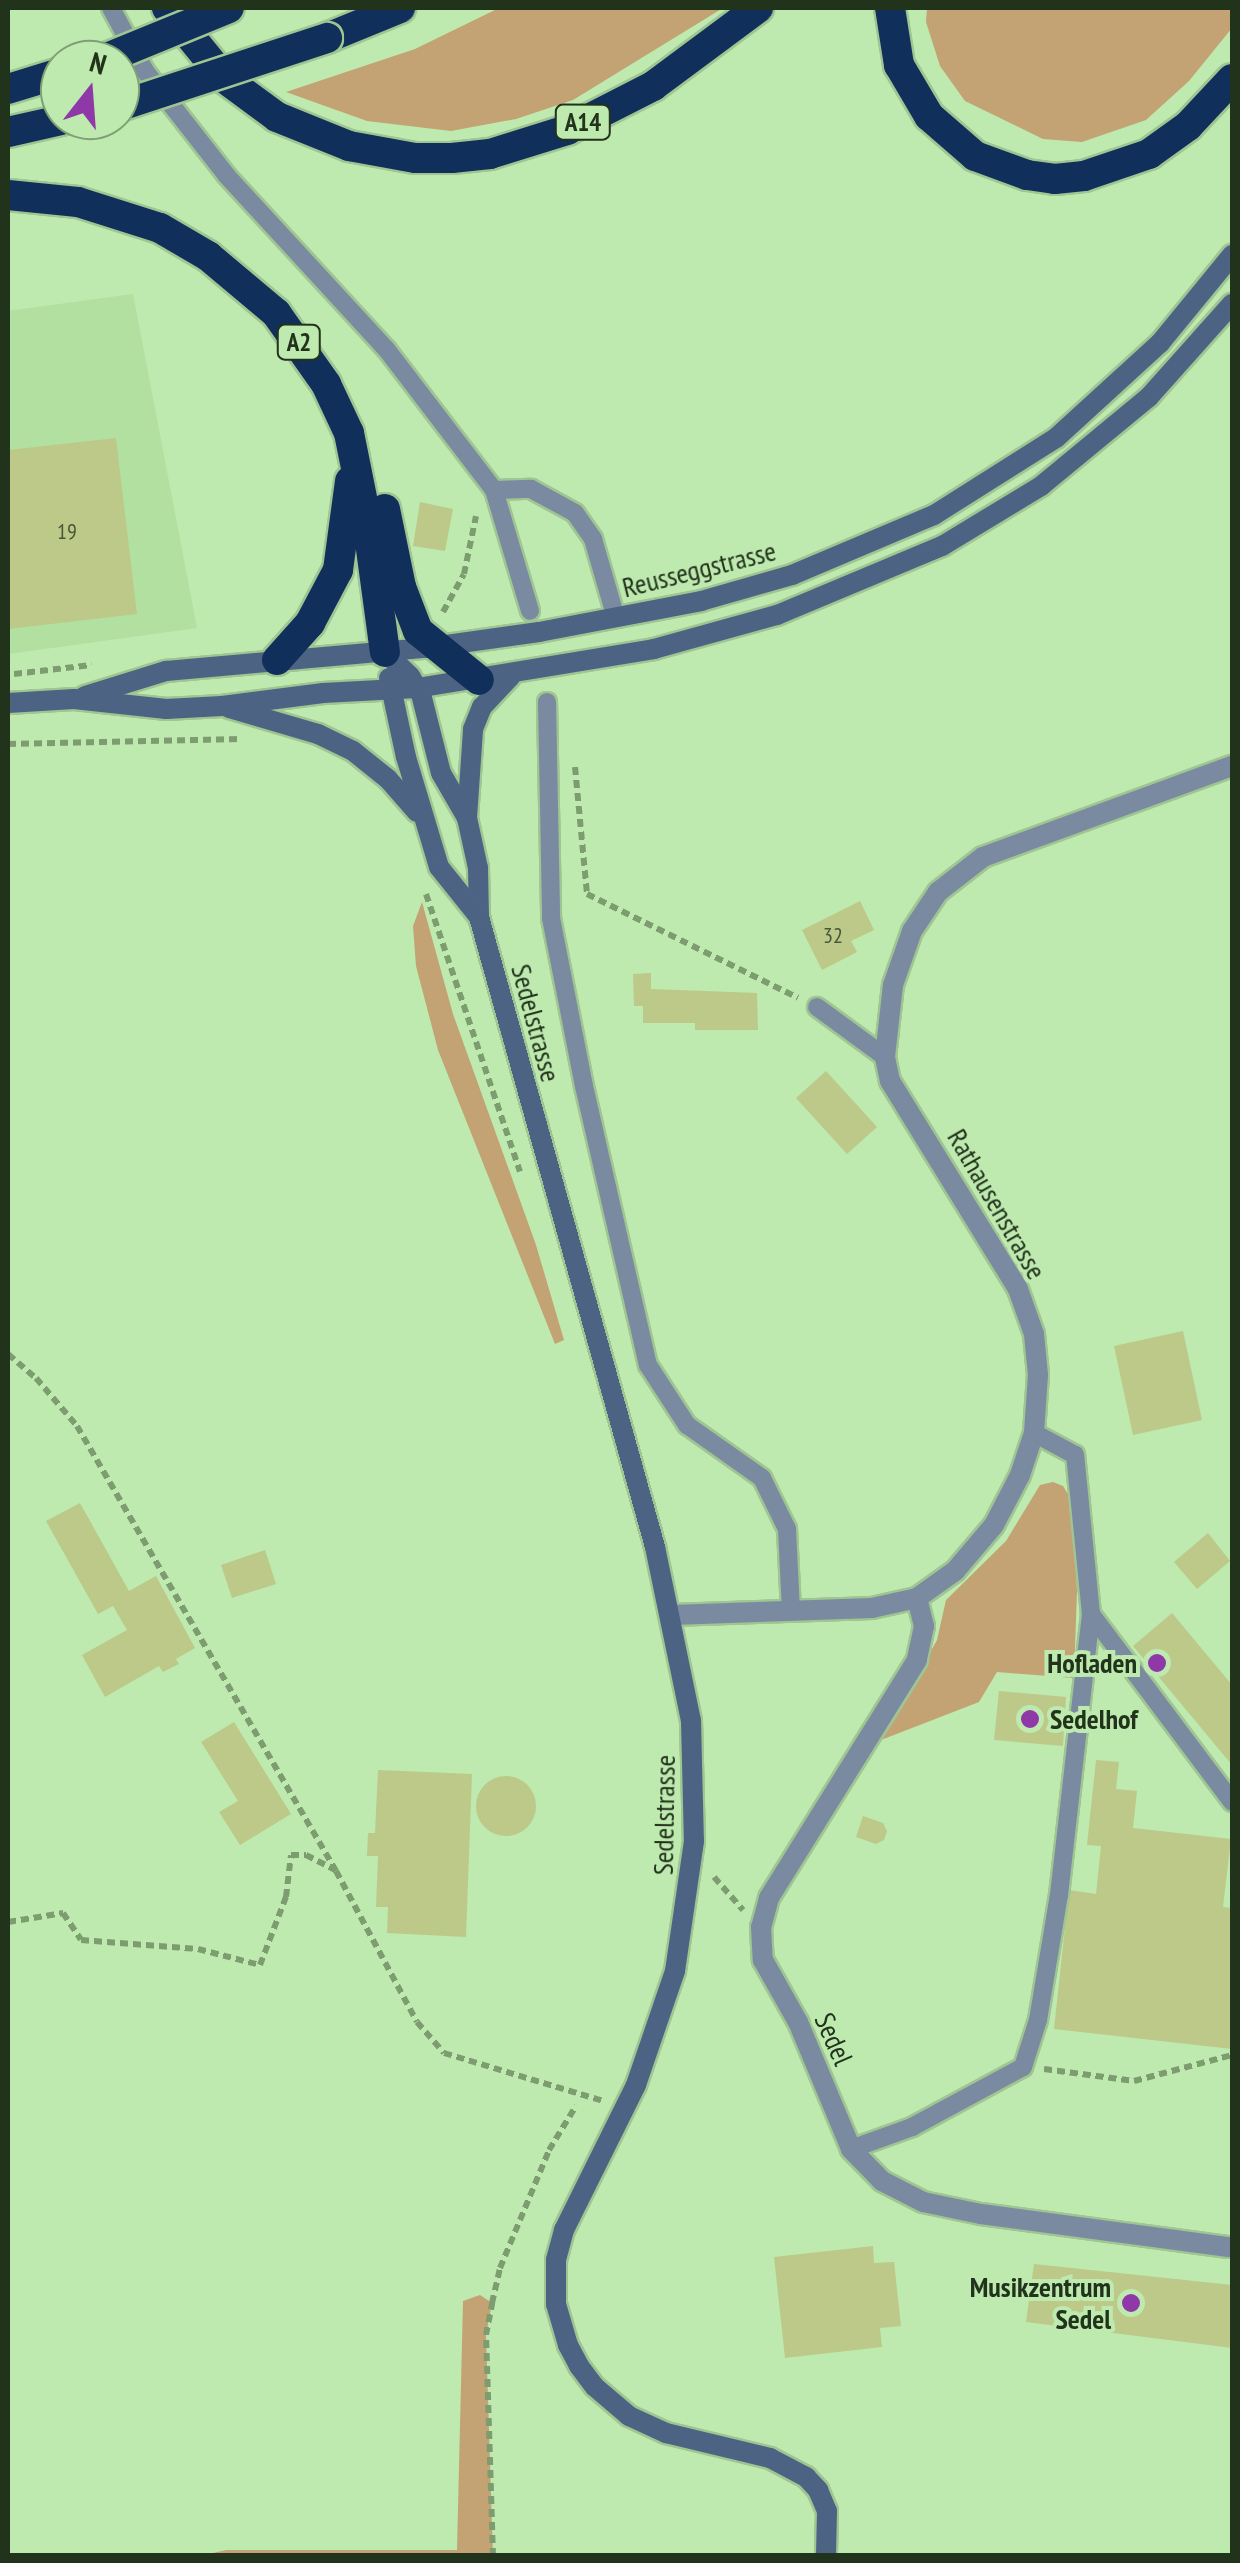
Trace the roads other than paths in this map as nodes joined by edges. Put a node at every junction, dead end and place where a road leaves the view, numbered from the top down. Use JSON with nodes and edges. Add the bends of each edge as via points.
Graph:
{"nodes":[{"id":1,"x":111,"y":8,"type":"edge"},
{"id":2,"x":168,"y":8,"type":"edge"},
{"id":3,"x":229,"y":8,"type":"edge"},
{"id":4,"x":400,"y":8,"type":"edge"},
{"id":5,"x":758,"y":8,"type":"edge"},
{"id":6,"x":890,"y":8,"type":"edge"},
{"id":7,"x":140,"y":44,"type":"edge"},
{"id":8,"x":1232,"y":79,"type":"edge"},
{"id":9,"x":40,"y":80,"type":"edge"},
{"id":10,"x":8,"y":89,"type":"edge"},
{"id":11,"x":140,"y":99,"type":"edge"},
{"id":12,"x":40,"y":125,"type":"edge"},
{"id":13,"x":8,"y":132,"type":"edge"},
{"id":14,"x":8,"y":194,"type":"edge"},
{"id":15,"x":1232,"y":255,"type":"edge"},
{"id":16,"x":1232,"y":304,"type":"edge"},
{"id":17,"x":356,"y":453,"type":"junction"},
{"id":18,"x":494,"y":490,"type":"junction"},
{"id":19,"x":530,"y":611,"type":"dead end"},
{"id":20,"x":616,"y":618,"type":"junction"},
{"id":21,"x":435,"y":647,"type":"junction"},
{"id":22,"x":385,"y":652,"type":"junction"},
{"id":23,"x":277,"y":660,"type":"junction"},
{"id":24,"x":511,"y":676,"type":"junction"},
{"id":25,"x":479,"y":680,"type":"junction"},
{"id":26,"x":417,"y":688,"type":"junction"},
{"id":27,"x":391,"y":689,"type":"junction"},
{"id":28,"x":74,"y":699,"type":"junction"},
{"id":29,"x":547,"y":702,"type":"dead end"},
{"id":30,"x":8,"y":703,"type":"edge"},
{"id":31,"x":222,"y":706,"type":"junction"},
{"id":32,"x":1232,"y":766,"type":"edge"},
{"id":33,"x":467,"y":818,"type":"junction"},
{"id":34,"x":426,"y":825,"type":"junction"},
{"id":35,"x":480,"y":917,"type":"junction"},
{"id":36,"x":817,"y":1008,"type":"road end"},
{"id":37,"x":885,"y":1057,"type":"junction"},
{"id":38,"x":1034,"y":1433,"type":"junction"},
{"id":39,"x":916,"y":1598,"type":"junction"},
{"id":40,"x":791,"y":1611,"type":"junction"},
{"id":41,"x":672,"y":1614,"type":"junction"},
{"id":42,"x":1091,"y":1614,"type":"junction"},
{"id":43,"x":1232,"y":1802,"type":"edge"},
{"id":44,"x":851,"y":2150,"type":"junction"},
{"id":45,"x":1229,"y":2248,"type":"dead end"},
{"id":46,"x":826,"y":2556,"type":"edge"}],
"edges":[{"from":1,"to":18,"type":"lane","via":[[145,71],[227,176],[387,350]]},
{"from":2,"to":5,"type":"highway","number":"A14","via":[[224,78],[277,117],[349,146],[434,158],[490,154],[568,130],[653,86]]},
{"from":3,"to":7,"type":"highway","bridge":true},
{"from":4,"to":11,"type":"highway","bridge":true},
{"from":6,"to":8,"type":"highway","via":[[899,65],[929,116],[974,156],[1027,175],[1084,176],[1149,154],[1188,126]]},
{"from":9,"to":10,"type":"highway"},
{"from":12,"to":13,"type":"highway"},
{"from":14,"to":17,"type":"highway","number":"A2","via":[[109,210],[160,228],[208,256],[276,312],[301,344],[342,414]]},
{"from":15,"to":20,"type":"main road","name":"Reusseggstrasse","via":[[1160,344],[999,478],[934,515],[792,576]]},
{"from":16,"to":24,"type":"main road","name":"Reusseggstrasse","via":[[1186,361],[1092,448],[942,546],[738,628]]},
{"from":17,"to":21,"type":"highway","number":"A2","via":[[384,508],[408,608]]},
{"from":17,"to":22,"type":"highway","number":"A2"},
{"from":17,"to":23,"type":"highway","via":[[338,570],[310,623]]},
{"from":18,"to":19,"type":"lane"},
{"from":18,"to":20,"type":"lane","via":[[531,489],[575,513],[593,539]]},
{"from":20,"to":21,"type":"main road","name":"Reusseggstrasse"},
{"from":21,"to":22,"type":"main road","name":"Reusseggstrasse"},
{"from":21,"to":25,"type":"highway","number":"A2"},
{"from":22,"to":23,"type":"main road","name":"Reusseggstrasse"},
{"from":22,"to":26,"type":"main road","name":"Sedelstrasse"},
{"from":22,"to":27,"type":"main road"},
{"from":23,"to":28,"type":"main road","name":"Reusseggstrasse","via":[[166,672]]},
{"from":24,"to":25,"type":"main road","name":"Reusseggstrasse"},
{"from":24,"to":33,"type":"main road","via":[[472,729]]},
{"from":25,"to":26,"type":"main road","name":"Reusseggstrasse"},
{"from":26,"to":27,"type":"main road","name":"Reusseggstrasse"},
{"from":26,"to":33,"type":"main road","name":"Sedelstrasse","via":[[441,774]]},
{"from":27,"to":31,"type":"main road","name":"Reusseggstrasse"},
{"from":27,"to":34,"type":"main road"},
{"from":28,"to":30,"type":"main road","name":"Reusseggstrasse"},
{"from":28,"to":31,"type":"main road","name":"Reusseggstrasse"},
{"from":29,"to":40,"type":"lane","via":[[551,918],[648,1365],[688,1425],[762,1478],[787,1529]]},
{"from":31,"to":34,"type":"main road","via":[[354,751]]},
{"from":32,"to":37,"type":"street","name":"Rathausenstrasse","via":[[982,858],[938,892],[912,931],[893,985]]},
{"from":33,"to":35,"type":"main road","name":"Sedelstrasse"},
{"from":34,"to":35,"type":"main road","name":"Sedelstrasse","via":[[439,866]]},
{"from":35,"to":41,"type":"main road","name":"Sedelstrasse"},
{"from":36,"to":37,"type":"lane"},
{"from":37,"to":38,"type":"street","name":"Rathausenstrasse","via":[[890,1081],[1018,1289],[1034,1334]]},
{"from":38,"to":39,"type":"street","name":"Rathausenstrasse","via":[[994,1524],[954,1571]]},
{"from":38,"to":42,"type":"lane","via":[[1075,1455]]},
{"from":39,"to":40,"type":"street","name":"Rathausenstrasse","via":[[872,1608]]},
{"from":39,"to":44,"type":"street","name":"Sedel","via":[[924,1626],[916,1660],[769,1898],[762,1922],[763,1960],[798,2022]]},
{"from":40,"to":41,"type":"street","name":"Rathausenstrasse"},
{"from":41,"to":46,"type":"main road","name":"Sedelstrasse","via":[[695,1755],[686,1914],[646,2062],[564,2230],[556,2304],[580,2366],[629,2416],[666,2433],[770,2458],[806,2478],[827,2511]]},
{"from":42,"to":43,"type":"lane"},
{"from":42,"to":44,"type":"lane","via":[[1058,1895],[1038,2020],[1023,2066],[943,2112]]},
{"from":44,"to":45,"type":"street","name":"Sedel","via":[[882,2181],[924,2202]]}]}
